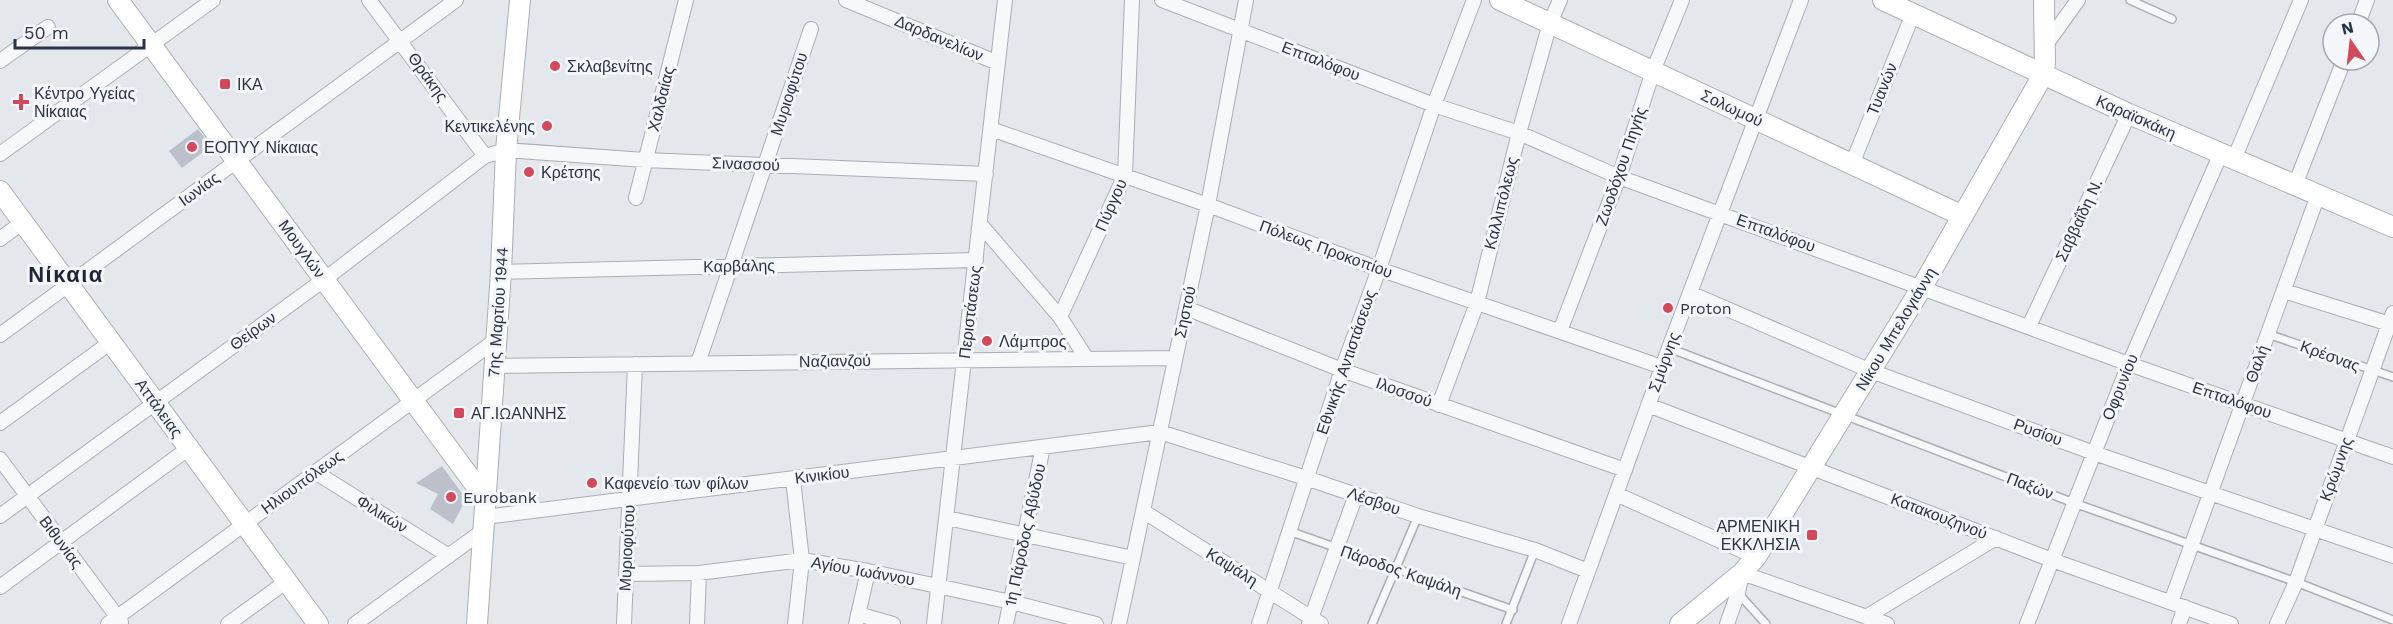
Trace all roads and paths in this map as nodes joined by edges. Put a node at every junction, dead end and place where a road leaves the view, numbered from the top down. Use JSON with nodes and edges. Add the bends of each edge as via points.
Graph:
{"nodes":[{"id":1,"x":118,"y":0,"type":"edge"},
{"id":2,"x":213,"y":0,"type":"edge"},
{"id":3,"x":369,"y":0,"type":"edge"},
{"id":4,"x":456,"y":0,"type":"edge"},
{"id":5,"x":520,"y":0,"type":"edge"},
{"id":6,"x":686,"y":0,"type":"edge"},
{"id":7,"x":846,"y":0,"type":"edge"},
{"id":8,"x":1005,"y":0,"type":"edge"},
{"id":9,"x":1132,"y":0,"type":"edge"},
{"id":10,"x":1162,"y":0,"type":"edge"},
{"id":11,"x":1246,"y":0,"type":"edge"},
{"id":12,"x":1474,"y":0,"type":"edge"},
{"id":13,"x":1500,"y":0,"type":"edge"},
{"id":14,"x":1560,"y":0,"type":"edge"},
{"id":15,"x":1682,"y":0,"type":"edge"},
{"id":16,"x":1802,"y":0,"type":"edge"},
{"id":17,"x":1883,"y":0,"type":"edge"},
{"id":18,"x":2044,"y":0,"type":"edge"},
{"id":19,"x":2078,"y":0,"type":"edge"},
{"id":20,"x":2130,"y":0,"type":"edge"},
{"id":21,"x":2301,"y":0,"type":"edge"},
{"id":22,"x":1913,"y":14,"type":"junction"},
{"id":23,"x":2172,"y":20,"type":"dead end"},
{"id":24,"x":1550,"y":23,"type":"junction"},
{"id":25,"x":48,"y":27,"type":"dead end"},
{"id":26,"x":811,"y":29,"type":"dead end"},
{"id":27,"x":1240,"y":30,"type":"junction"},
{"id":28,"x":401,"y":40,"type":"junction"},
{"id":29,"x":152,"y":45,"type":"junction"},
{"id":30,"x":2045,"y":46,"type":"junction"},
{"id":31,"x":0,"y":61,"type":"edge"},
{"id":32,"x":998,"y":63,"type":"junction"},
{"id":33,"x":1653,"y":71,"type":"junction"},
{"id":34,"x":2339,"y":72,"type":"edge"},
{"id":35,"x":2043,"y":75,"type":"junction"},
{"id":36,"x":1434,"y":105,"type":"junction"},
{"id":37,"x":2129,"y":114,"type":"junction"},
{"id":38,"x":1756,"y":119,"type":"junction"},
{"id":39,"x":991,"y":129,"type":"junction"},
{"id":40,"x":1519,"y":133,"type":"junction"},
{"id":41,"x":506,"y":150,"type":"junction"},
{"id":42,"x":0,"y":154,"type":"edge"},
{"id":43,"x":485,"y":156,"type":"junction"},
{"id":44,"x":2227,"y":156,"type":"junction"},
{"id":45,"x":237,"y":160,"type":"junction"},
{"id":46,"x":645,"y":160,"type":"junction"},
{"id":47,"x":1852,"y":164,"type":"junction"},
{"id":48,"x":766,"y":165,"type":"junction"},
{"id":49,"x":986,"y":174,"type":"junction"},
{"id":50,"x":1125,"y":176,"type":"junction"},
{"id":51,"x":1619,"y":177,"type":"junction"},
{"id":52,"x":2295,"y":185,"type":"junction"},
{"id":53,"x":0,"y":191,"type":"edge"},
{"id":54,"x":2318,"y":195,"type":"junction"},
{"id":55,"x":636,"y":198,"type":"dead end"},
{"id":56,"x":1208,"y":205,"type":"junction"},
{"id":57,"x":1722,"y":213,"type":"junction"},
{"id":58,"x":1963,"y":216,"type":"junction"},
{"id":59,"x":22,"y":222,"type":"junction"},
{"id":60,"x":980,"y":224,"type":"junction"},
{"id":61,"x":2393,"y":227,"type":"edge"},
{"id":62,"x":0,"y":239,"type":"edge"},
{"id":63,"x":976,"y":260,"type":"junction"},
{"id":64,"x":731,"y":266,"type":"junction"},
{"id":65,"x":1379,"y":269,"type":"junction"},
{"id":66,"x":501,"y":272,"type":"junction"},
{"id":67,"x":325,"y":279,"type":"junction"},
{"id":68,"x":68,"y":285,"type":"junction"},
{"id":69,"x":1922,"y":288,"type":"junction"},
{"id":70,"x":2284,"y":291,"type":"junction"},
{"id":71,"x":1690,"y":293,"type":"junction"},
{"id":72,"x":1476,"y":303,"type":"junction"},
{"id":73,"x":1186,"y":308,"type":"junction"},
{"id":74,"x":1060,"y":317,"type":"junction"},
{"id":75,"x":2391,"y":320,"type":"edge"},
{"id":76,"x":2030,"y":326,"type":"junction"},
{"id":77,"x":1560,"y":331,"type":"junction"},
{"id":78,"x":2268,"y":334,"type":"junction"},
{"id":79,"x":0,"y":335,"type":"edge"},
{"id":80,"x":496,"y":340,"type":"junction"},
{"id":81,"x":111,"y":342,"type":"junction"},
{"id":82,"x":1669,"y":348,"type":"junction"},
{"id":83,"x":1175,"y":358,"type":"junction"},
{"id":84,"x":965,"y":359,"type":"junction"},
{"id":85,"x":1088,"y":359,"type":"junction"},
{"id":86,"x":698,"y":363,"type":"junction"},
{"id":87,"x":635,"y":364,"type":"junction"},
{"id":88,"x":2129,"y":364,"type":"junction"},
{"id":89,"x":495,"y":366,"type":"junction"},
{"id":90,"x":1662,"y":367,"type":"junction"},
{"id":91,"x":1342,"y":370,"type":"junction"},
{"id":92,"x":1871,"y":371,"type":"junction"},
{"id":93,"x":2372,"y":371,"type":"junction"},
{"id":94,"x":2393,"y":377,"type":"edge"},
{"id":95,"x":414,"y":400,"type":"junction"},
{"id":96,"x":155,"y":402,"type":"junction"},
{"id":97,"x":2243,"y":403,"type":"junction"},
{"id":98,"x":1439,"y":405,"type":"junction"},
{"id":99,"x":1648,"y":405,"type":"junction"},
{"id":100,"x":1844,"y":416,"type":"junction"},
{"id":101,"x":0,"y":423,"type":"edge"},
{"id":102,"x":1160,"y":432,"type":"junction"},
{"id":103,"x":2346,"y":441,"type":"junction"},
{"id":104,"x":1043,"y":447,"type":"junction"},
{"id":105,"x":189,"y":448,"type":"junction"},
{"id":106,"x":2094,"y":453,"type":"junction"},
{"id":107,"x":2393,"y":457,"type":"edge"},
{"id":108,"x":954,"y":458,"type":"junction"},
{"id":109,"x":0,"y":459,"type":"edge"},
{"id":110,"x":1811,"y":468,"type":"junction"},
{"id":111,"x":1625,"y":470,"type":"junction"},
{"id":112,"x":315,"y":472,"type":"junction"},
{"id":113,"x":1306,"y":478,"type":"junction"},
{"id":114,"x":793,"y":479,"type":"junction"},
{"id":115,"x":2211,"y":492,"type":"junction"},
{"id":116,"x":1616,"y":494,"type":"junction"},
{"id":117,"x":1356,"y":495,"type":"junction"},
{"id":118,"x":27,"y":496,"type":"junction"},
{"id":119,"x":630,"y":500,"type":"junction"},
{"id":120,"x":2074,"y":503,"type":"junction"},
{"id":121,"x":1143,"y":511,"type":"junction"},
{"id":122,"x":485,"y":515,"type":"junction"},
{"id":123,"x":0,"y":516,"type":"edge"},
{"id":124,"x":1418,"y":516,"type":"junction"},
{"id":125,"x":946,"y":518,"type":"junction"},
{"id":126,"x":244,"y":524,"type":"junction"},
{"id":127,"x":2315,"y":527,"type":"junction"},
{"id":128,"x":1289,"y":531,"type":"junction"},
{"id":129,"x":1025,"y":534,"type":"junction"},
{"id":130,"x":1996,"y":538,"type":"junction"},
{"id":131,"x":61,"y":542,"type":"junction"},
{"id":132,"x":2191,"y":544,"type":"junction"},
{"id":133,"x":1338,"y":549,"type":"junction"},
{"id":134,"x":1535,"y":550,"type":"junction"},
{"id":135,"x":448,"y":556,"type":"junction"},
{"id":136,"x":2393,"y":556,"type":"edge"},
{"id":137,"x":1756,"y":557,"type":"junction"},
{"id":138,"x":1133,"y":558,"type":"junction"},
{"id":139,"x":802,"y":560,"type":"junction"},
{"id":140,"x":2052,"y":560,"type":"junction"},
{"id":141,"x":868,"y":570,"type":"junction"},
{"id":142,"x":1395,"y":570,"type":"junction"},
{"id":143,"x":1588,"y":571,"type":"junction"},
{"id":144,"x":699,"y":573,"type":"junction"},
{"id":145,"x":1742,"y":573,"type":"junction"},
{"id":146,"x":626,"y":574,"type":"junction"},
{"id":147,"x":287,"y":581,"type":"junction"},
{"id":148,"x":2296,"y":582,"type":"junction"},
{"id":149,"x":939,"y":586,"type":"junction"},
{"id":150,"x":0,"y":587,"type":"edge"},
{"id":151,"x":1270,"y":590,"type":"junction"},
{"id":152,"x":1738,"y":593,"type":"junction"},
{"id":153,"x":1011,"y":602,"type":"junction"},
{"id":154,"x":2171,"y":602,"type":"junction"},
{"id":155,"x":2185,"y":607,"type":"junction"},
{"id":156,"x":1513,"y":610,"type":"junction"},
{"id":157,"x":1866,"y":617,"type":"junction"},
{"id":158,"x":857,"y":619,"type":"edge"},
{"id":159,"x":2393,"y":620,"type":"edge"},
{"id":160,"x":116,"y":622,"type":"edge"},
{"id":161,"x":1314,"y":622,"type":"edge"},
{"id":162,"x":228,"y":624,"type":"edge"},
{"id":163,"x":318,"y":624,"type":"edge"},
{"id":164,"x":356,"y":624,"type":"edge"},
{"id":165,"x":477,"y":624,"type":"edge"},
{"id":166,"x":624,"y":624,"type":"edge"},
{"id":167,"x":697,"y":624,"type":"edge"},
{"id":168,"x":795,"y":624,"type":"edge"},
{"id":169,"x":893,"y":624,"type":"edge"},
{"id":170,"x":934,"y":624,"type":"edge"},
{"id":171,"x":1006,"y":624,"type":"edge"},
{"id":172,"x":1096,"y":624,"type":"edge"},
{"id":173,"x":1119,"y":624,"type":"edge"},
{"id":174,"x":1258,"y":624,"type":"edge"},
{"id":175,"x":1372,"y":624,"type":"edge"},
{"id":176,"x":1506,"y":624,"type":"edge"},
{"id":177,"x":1569,"y":624,"type":"edge"},
{"id":178,"x":1680,"y":624,"type":"edge"},
{"id":179,"x":1727,"y":624,"type":"edge"},
{"id":180,"x":1766,"y":624,"type":"edge"},
{"id":181,"x":1887,"y":624,"type":"edge"},
{"id":182,"x":2027,"y":624,"type":"edge"},
{"id":183,"x":2180,"y":624,"type":"edge"},
{"id":184,"x":2231,"y":624,"type":"edge"},
{"id":185,"x":2277,"y":624,"type":"edge"}],
"edges":[{"from":1,"to":29,"type":"street","name":"Μουγλών"},
{"from":2,"to":29,"type":"street"},
{"from":3,"to":28,"type":"street","name":"Θράκης"},
{"from":4,"to":28,"type":"street","name":"Ιωνίας"},
{"from":5,"to":41,"type":"street","name":"7ης Μαρτίου 1944"},
{"from":6,"to":46,"type":"street","name":"Χαλδαίας"},
{"from":7,"to":32,"type":"street","name":"Δαρδανελίων"},
{"from":8,"to":32,"type":"street","name":"Περιστάσεως"},
{"from":9,"to":50,"type":"street","name":"Πύργου"},
{"from":10,"to":27,"type":"street","name":"Επταλόφου"},
{"from":11,"to":27,"type":"street","name":"Σηστού"},
{"from":12,"to":36,"type":"street","name":"Εθνικής Αντιστάσεως"},
{"from":13,"to":24,"type":"street","name":"Σολωμού"},
{"from":14,"to":24,"type":"street","name":"Καλλιπόλεως"},
{"from":15,"to":33,"type":"street","name":"Ζωοδόχου Πηγής"},
{"from":16,"to":38,"type":"street","name":"Σμύρνης"},
{"from":17,"to":22,"type":"street","name":"Καραϊσκάκη"},
{"from":18,"to":30,"type":"street","name":"Νίκου Μπελογιάννη"},
{"from":19,"to":30,"type":"street"},
{"from":20,"to":23,"type":"lane"},
{"from":21,"to":44,"type":"street","name":"Οφρυνίου"},
{"from":22,"to":35,"type":"street","name":"Καραϊσκάκη"},
{"from":22,"to":47,"type":"street","name":"Τυανών"},
{"from":24,"to":33,"type":"street","name":"Σολωμού"},
{"from":24,"to":40,"type":"street","name":"Καλλιπόλεως"},
{"from":25,"to":31,"type":"street"},
{"from":26,"to":48,"type":"street","name":"Μυριοφύτου"},
{"from":27,"to":36,"type":"street","name":"Επταλόφου"},
{"from":27,"to":56,"type":"street","name":"Σηστού"},
{"from":28,"to":43,"type":"street","name":"Θράκης"},
{"from":28,"to":45,"type":"street","name":"Ιωνίας"},
{"from":29,"to":42,"type":"street"},
{"from":29,"to":45,"type":"street","name":"Μουγλών"},
{"from":30,"to":35,"type":"street","name":"Νίκου Μπελογιάννη"},
{"from":32,"to":39,"type":"street","name":"Περιστάσεως"},
{"from":33,"to":38,"type":"street","name":"Σολωμού"},
{"from":33,"to":51,"type":"street","name":"Ζωοδόχου Πηγής"},
{"from":34,"to":52,"type":"street"},
{"from":35,"to":37,"type":"street","name":"Καραϊσκάκη"},
{"from":35,"to":58,"type":"street","name":"Νίκου Μπελογιάννη"},
{"from":36,"to":40,"type":"street","name":"Επταλόφου"},
{"from":36,"to":65,"type":"street","name":"Εθνικής Αντιστάσεως"},
{"from":37,"to":44,"type":"street","name":"Καραϊσκάκη"},
{"from":37,"to":76,"type":"street","name":"Σαββαΐδη Ν."},
{"from":38,"to":47,"type":"street","name":"Σολωμού"},
{"from":38,"to":57,"type":"street","name":"Σμύρνης"},
{"from":39,"to":49,"type":"street","name":"Περιστάσεως"},
{"from":39,"to":50,"type":"street","name":"Πόλεως Προκοπίου"},
{"from":40,"to":51,"type":"street","name":"Επταλόφου"},
{"from":40,"to":72,"type":"street","name":"Καλλιπόλεως"},
{"from":41,"to":43,"type":"street","name":"Θείρων"},
{"from":41,"to":46,"type":"street","name":"Σινασσού"},
{"from":41,"to":66,"type":"street","name":"7ης Μαρτίου 1944"},
{"from":43,"to":67,"type":"street","name":"Θείρων"},
{"from":44,"to":52,"type":"street","name":"Καραϊσκάκη"},
{"from":44,"to":88,"type":"street","name":"Οφρυνίου"},
{"from":45,"to":67,"type":"street","name":"Μουγλών"},
{"from":45,"to":68,"type":"street","name":"Ιωνίας"},
{"from":46,"to":48,"type":"street","name":"Σινασσού"},
{"from":46,"to":55,"type":"street","name":"Χαλδαίας"},
{"from":47,"to":58,"type":"street","name":"Σολωμού"},
{"from":48,"to":49,"type":"street","name":"Σινασσού"},
{"from":48,"to":64,"type":"street","name":"Μυριοφύτου"},
{"from":49,"to":60,"type":"street","name":"Περιστάσεως"},
{"from":50,"to":56,"type":"street","name":"Πόλεως Προκοπίου"},
{"from":50,"to":74,"type":"street","name":"Πύργου"},
{"from":51,"to":57,"type":"street","name":"Επταλόφου"},
{"from":51,"to":77,"type":"street","name":"Ζωοδόχου Πηγής"},
{"from":52,"to":54,"type":"street","name":"Καραϊσκάκη"},
{"from":53,"to":59,"type":"street","name":"Αττάλειας"},
{"from":54,"to":61,"type":"street","name":"Καραϊσκάκη"},
{"from":54,"to":70,"type":"street","name":"Θαλή"},
{"from":56,"to":65,"type":"street","name":"Πόλεως Προκοπίου"},
{"from":56,"to":73,"type":"street","name":"Σηστού"},
{"from":57,"to":69,"type":"street","name":"Επταλόφου"},
{"from":57,"to":71,"type":"street","name":"Σμύρνης"},
{"from":58,"to":69,"type":"street","name":"Νίκου Μπελογιάννη"},
{"from":59,"to":62,"type":"street"},
{"from":59,"to":68,"type":"street","name":"Αττάλειας"},
{"from":60,"to":63,"type":"street","name":"Περιστάσεως"},
{"from":60,"to":74,"type":"street"},
{"from":63,"to":64,"type":"street","name":"Καρβάλης"},
{"from":63,"to":84,"type":"street","name":"Περιστάσεως"},
{"from":64,"to":66,"type":"street","name":"Καρβάλης"},
{"from":64,"to":86,"type":"street","name":"Μυριοφύτου"},
{"from":65,"to":72,"type":"street","name":"Πόλεως Προκοπίου"},
{"from":65,"to":91,"type":"street","name":"Εθνικής Αντιστάσεως"},
{"from":66,"to":80,"type":"street","name":"7ης Μαρτίου 1944"},
{"from":67,"to":95,"type":"street","name":"Μουγλών"},
{"from":67,"to":96,"type":"street","name":"Θείρων"},
{"from":68,"to":79,"type":"street","name":"Ιωνίας"},
{"from":68,"to":81,"type":"street","name":"Αττάλειας"},
{"from":69,"to":76,"type":"street","name":"Επταλόφου"},
{"from":69,"to":92,"type":"street","name":"Νίκου Μπελογιάννη"},
{"from":70,"to":75,"type":"street"},
{"from":70,"to":78,"type":"street","name":"Θαλή"},
{"from":71,"to":82,"type":"street","name":"Σμύρνης"},
{"from":71,"to":92,"type":"street","name":"Ρυσίου"},
{"from":72,"to":77,"type":"street","name":"Πόλεως Προκοπίου"},
{"from":72,"to":98,"type":"street","name":"Καλλιπόλεως"},
{"from":73,"to":83,"type":"street","name":"Σηστού"},
{"from":73,"to":91,"type":"street","name":"Ιλοσσού"},
{"from":74,"to":85,"type":"street"},
{"from":75,"to":93,"type":"street","name":"Κρώμνης"},
{"from":76,"to":88,"type":"street","name":"Επταλόφου"},
{"from":77,"to":90,"type":"street","name":"Πόλεως Προκοπίου"},
{"from":78,"to":93,"type":"lane","name":"Κρέσνας"},
{"from":78,"to":97,"type":"street","name":"Θαλή"},
{"from":80,"to":89,"type":"street","name":"7ης Μαρτίου 1944"},
{"from":80,"to":95,"type":"street","name":"Ηλιουπόλεως"},
{"from":81,"to":96,"type":"street","name":"Αττάλειας"},
{"from":81,"to":101,"type":"street"},
{"from":82,"to":90,"type":"street","name":"Σμύρνης"},
{"from":82,"to":100,"type":"lane","name":"Παξών"},
{"from":83,"to":85,"type":"street","name":"Ναζιανζού"},
{"from":83,"to":102,"type":"street","name":"Σηστού"},
{"from":84,"to":85,"type":"street","name":"Ναζιανζού"},
{"from":84,"to":86,"type":"street","name":"Ναζιανζού"},
{"from":84,"to":108,"type":"street","name":"Περιστάσεως"},
{"from":86,"to":87,"type":"street","name":"Ναζιανζού"},
{"from":87,"to":89,"type":"street","name":"Ναζιανζού"},
{"from":87,"to":119,"type":"street","name":"Μυριοφύτου"},
{"from":88,"to":97,"type":"street","name":"Επταλόφου"},
{"from":88,"to":106,"type":"street","name":"Οφρυνίου"},
{"from":89,"to":122,"type":"street","name":"7ης Μαρτίου 1944"},
{"from":90,"to":99,"type":"street","name":"Σμύρνης"},
{"from":91,"to":98,"type":"street","name":"Ιλοσσού"},
{"from":91,"to":113,"type":"street","name":"Εθνικής Αντιστάσεως"},
{"from":92,"to":100,"type":"street","name":"Νίκου Μπελογιάννη"},
{"from":92,"to":106,"type":"street","name":"Ρυσίου"},
{"from":93,"to":94,"type":"lane","name":"Κρέσνας"},
{"from":93,"to":103,"type":"street","name":"Κρώμνης"},
{"from":95,"to":112,"type":"street","name":"Ηλιουπόλεως"},
{"from":95,"to":122,"type":"street","name":"Μουγλών"},
{"from":96,"to":105,"type":"street","name":"Αττάλειας"},
{"from":96,"to":118,"type":"street","name":"Θείρων"},
{"from":97,"to":103,"type":"street","name":"Επταλόφου"},
{"from":97,"to":115,"type":"street","name":"Θαλή"},
{"from":98,"to":111,"type":"street","name":"Ιλοσσού"},
{"from":99,"to":110,"type":"street","name":"Κατακουζηνού"},
{"from":99,"to":111,"type":"street","name":"Σμύρνης"},
{"from":100,"to":110,"type":"street","name":"Νίκου Μπελογιάννη"},
{"from":100,"to":120,"type":"lane","name":"Παξών"},
{"from":102,"to":104,"type":"street","name":"Κινικίου"},
{"from":102,"to":113,"type":"street","name":"Λέσβου"},
{"from":102,"to":121,"type":"street","name":"Σηστού"},
{"from":103,"to":107,"type":"street","name":"Επταλόφου"},
{"from":103,"to":127,"type":"street","name":"Κρώμνης"},
{"from":104,"to":108,"type":"street","name":"Κινικίου"},
{"from":104,"to":129,"type":"street","name":"1η Πάροδος Αβύδου"},
{"from":105,"to":126,"type":"street","name":"Αττάλειας"},
{"from":105,"to":131,"type":"street"},
{"from":106,"to":115,"type":"street","name":"Ρυσίου"},
{"from":106,"to":120,"type":"street","name":"Οφρυνίου"},
{"from":108,"to":114,"type":"street","name":"Κινικίου"},
{"from":108,"to":125,"type":"street","name":"Περιστάσεως"},
{"from":109,"to":118,"type":"street","name":"Βιθυνίας"},
{"from":110,"to":130,"type":"street","name":"Κατακουζηνού"},
{"from":110,"to":137,"type":"street","name":"Νίκου Μπελογιάννη"},
{"from":111,"to":116,"type":"street","name":"Σμύρνης"},
{"from":112,"to":126,"type":"street","name":"Ηλιουπόλεως"},
{"from":112,"to":135,"type":"street","name":"Φιλικών"},
{"from":113,"to":117,"type":"street","name":"Λέσβου"},
{"from":113,"to":128,"type":"street","name":"Εθνικής Αντιστάσεως"},
{"from":114,"to":119,"type":"street","name":"Κινικίου"},
{"from":114,"to":139,"type":"street"},
{"from":115,"to":127,"type":"street","name":"Ρυσίου"},
{"from":115,"to":132,"type":"street","name":"Θαλή"},
{"from":116,"to":137,"type":"street"},
{"from":116,"to":143,"type":"street","name":"Σμύρνης"},
{"from":117,"to":124,"type":"street","name":"Λέσβου"},
{"from":117,"to":133,"type":"street"},
{"from":118,"to":123,"type":"street","name":"Θείρων"},
{"from":118,"to":131,"type":"street","name":"Βιθυνίας"},
{"from":119,"to":122,"type":"street","name":"Κινικίου"},
{"from":119,"to":146,"type":"street","name":"Μυριοφύτου"},
{"from":120,"to":132,"type":"lane","name":"Παξών"},
{"from":120,"to":140,"type":"street","name":"Οφρυνίου"},
{"from":121,"to":138,"type":"street","name":"Σηστού"},
{"from":121,"to":151,"type":"street","name":"Καψάλη"},
{"from":122,"to":135,"type":"street"},
{"from":122,"to":165,"type":"street","name":"7ης Μαρτίου 1944"},
{"from":124,"to":134,"type":"street","name":"Λέσβου"},
{"from":124,"to":142,"type":"lane"},
{"from":125,"to":129,"type":"street"},
{"from":125,"to":149,"type":"street","name":"Περιστάσεως"},
{"from":126,"to":147,"type":"street","name":"Αττάλειας"},
{"from":126,"to":160,"type":"street","name":"Ηλιουπόλεως"},
{"from":127,"to":136,"type":"street","name":"Ρυσίου"},
{"from":127,"to":148,"type":"street","name":"Κρώμνης"},
{"from":128,"to":133,"type":"lane","name":"Πάροδος Καψάλη"},
{"from":128,"to":151,"type":"street","name":"Εθνικής Αντιστάσεως"},
{"from":129,"to":138,"type":"street"},
{"from":129,"to":153,"type":"street","name":"1η Πάροδος Αβύδου"},
{"from":130,"to":140,"type":"street","name":"Κατακουζηνού"},
{"from":130,"to":157,"type":"street"},
{"from":131,"to":150,"type":"street"},
{"from":131,"to":160,"type":"street","name":"Βιθυνίας"},
{"from":132,"to":148,"type":"lane","name":"Παξών"},
{"from":132,"to":154,"type":"street","name":"Θαλή"},
{"from":133,"to":142,"type":"lane","name":"Πάροδος Καψάλη"},
{"from":133,"to":161,"type":"street"},
{"from":134,"to":143,"type":"street","name":"Λέσβου"},
{"from":134,"to":156,"type":"lane"},
{"from":135,"to":164,"type":"street"},
{"from":137,"to":145,"type":"street","name":"Νίκου Μπελογιάννη"},
{"from":138,"to":173,"type":"street","name":"Σηστού"},
{"from":139,"to":141,"type":"street","name":"Αγίου Ιωάννου"},
{"from":139,"to":144,"type":"street","name":"Αγίου Ιωάννου"},
{"from":139,"to":168,"type":"street"},
{"from":140,"to":154,"type":"street","name":"Κατακουζηνού"},
{"from":140,"to":182,"type":"street","name":"Οφρυνίου"},
{"from":141,"to":149,"type":"street","name":"Αγίου Ιωάννου"},
{"from":141,"to":158,"type":"street"},
{"from":142,"to":156,"type":"lane","name":"Πάροδος Καψάλη"},
{"from":142,"to":175,"type":"lane"},
{"from":143,"to":177,"type":"street","name":"Σμύρνης"},
{"from":144,"to":146,"type":"street","name":"Αγίου Ιωάννου"},
{"from":144,"to":167,"type":"street"},
{"from":145,"to":152,"type":"street"},
{"from":145,"to":157,"type":"street"},
{"from":145,"to":178,"type":"street","name":"Νίκου Μπελογιάννη"},
{"from":146,"to":166,"type":"street","name":"Μυριοφύτου"},
{"from":147,"to":162,"type":"street"},
{"from":147,"to":163,"type":"street","name":"Αττάλειας"},
{"from":148,"to":159,"type":"lane","name":"Παξών"},
{"from":148,"to":185,"type":"street","name":"Κρώμνης"},
{"from":149,"to":153,"type":"street","name":"Αγίου Ιωάννου"},
{"from":149,"to":170,"type":"street","name":"Περιστάσεως"},
{"from":151,"to":161,"type":"street","name":"Καψάλη"},
{"from":151,"to":174,"type":"street","name":"Εθνικής Αντιστάσεως"},
{"from":152,"to":179,"type":"street"},
{"from":152,"to":180,"type":"lane"},
{"from":153,"to":171,"type":"street","name":"1η Πάροδος Αβύδου"},
{"from":153,"to":172,"type":"street","name":"Αγίου Ιωάννου"},
{"from":154,"to":155,"type":"street","name":"Κατακουζηνού"},
{"from":155,"to":183,"type":"street"},
{"from":155,"to":184,"type":"street","name":"Κατακουζηνού"},
{"from":156,"to":176,"type":"lane"},
{"from":157,"to":181,"type":"street"},
{"from":158,"to":169,"type":"street"}]}
